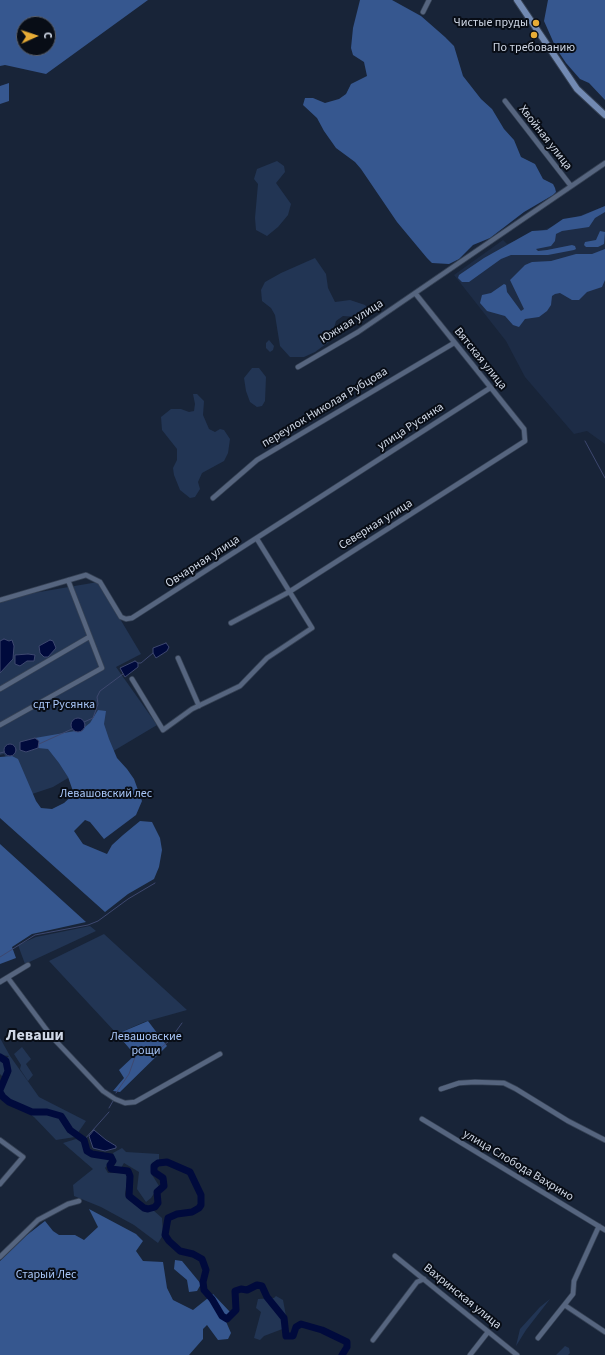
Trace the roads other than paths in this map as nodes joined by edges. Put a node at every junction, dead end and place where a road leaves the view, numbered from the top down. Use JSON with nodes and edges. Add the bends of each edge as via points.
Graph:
{"nodes":[{"id":1,"x":429,"y":0,"type":"edge"},
{"id":2,"x":517,"y":0,"type":"edge"},
{"id":3,"x":423,"y":12,"type":"dead end"},
{"id":4,"x":505,"y":101,"type":"dead end"},
{"id":5,"x":605,"y":115,"type":"edge"},
{"id":6,"x":605,"y":163,"type":"edge"},
{"id":7,"x":571,"y":186,"type":"junction"},
{"id":8,"x":416,"y":293,"type":"junction"},
{"id":9,"x":454,"y":343,"type":"junction"},
{"id":10,"x":298,"y":367,"type":"dead end"},
{"id":11,"x":490,"y":388,"type":"junction"},
{"id":12,"x":526,"y":438,"type":"joint"},
{"id":13,"x":342,"y":484,"type":"joint"},
{"id":14,"x":213,"y":498,"type":"dead end"},
{"id":15,"x":257,"y":539,"type":"junction"},
{"id":16,"x":68,"y":580,"type":"junction"},
{"id":17,"x":289,"y":592,"type":"junction"},
{"id":18,"x":0,"y":600,"type":"edge"},
{"id":19,"x":231,"y":623,"type":"dead end"},
{"id":20,"x":89,"y":637,"type":"junction"},
{"id":21,"x":178,"y":658,"type":"dead end"},
{"id":22,"x":132,"y":679,"type":"dead end"},
{"id":23,"x":0,"y":689,"type":"edge"},
{"id":24,"x":199,"y":706,"type":"junction"},
{"id":25,"x":0,"y":725,"type":"edge"},
{"id":26,"x":28,"y":965,"type":"dead end"},
{"id":27,"x":8,"y":978,"type":"junction"},
{"id":28,"x":0,"y":982,"type":"edge"},
{"id":29,"x":220,"y":1054,"type":"dead end"},
{"id":30,"x":441,"y":1089,"type":"dead end"},
{"id":31,"x":422,"y":1119,"type":"dead end"},
{"id":32,"x":0,"y":1140,"type":"edge"},
{"id":33,"x":605,"y":1140,"type":"edge"},
{"id":34,"x":0,"y":1184,"type":"edge"},
{"id":35,"x":79,"y":1201,"type":"dead end"},
{"id":36,"x":599,"y":1226,"type":"junction"},
{"id":37,"x":605,"y":1230,"type":"edge"},
{"id":38,"x":394,"y":1256,"type":"dead end"},
{"id":39,"x":0,"y":1257,"type":"edge"},
{"id":40,"x":424,"y":1279,"type":"junction"},
{"id":41,"x":566,"y":1306,"type":"junction"},
{"id":42,"x":488,"y":1332,"type":"junction"},
{"id":43,"x":605,"y":1332,"type":"edge"},
{"id":44,"x":538,"y":1338,"type":"dead end"},
{"id":45,"x":373,"y":1340,"type":"dead end"},
{"id":46,"x":470,"y":1355,"type":"edge"},
{"id":47,"x":517,"y":1355,"type":"edge"}],
"edges":[{"from":1,"to":3,"type":"street"},
{"from":2,"to":5,"type":"street","via":[[577,89]]},
{"from":4,"to":7,"type":"street","name":"Хвойная улица"},
{"from":6,"to":7,"type":"street","name":"Южная улица"},
{"from":7,"to":8,"type":"street","name":"Южная улица"},
{"from":8,"to":9,"type":"street","name":"Вятская улица"},
{"from":8,"to":10,"type":"street","name":"Южная улица","via":[[358,332]]},
{"from":9,"to":11,"type":"street","name":"Вятская улица"},
{"from":9,"to":14,"type":"street","name":"переулок Николая Рубцова","via":[[257,460]]},
{"from":11,"to":12,"type":"street","name":"Вятская улица","via":[[524,429]]},
{"from":11,"to":13,"type":"street","name":"улица Русянка"},
{"from":12,"to":17,"type":"street","name":"Северная улица","via":[[524,443]]},
{"from":13,"to":15,"type":"street","name":"Овчарная улица"},
{"from":15,"to":16,"type":"street","name":"Овчарная улица","via":[[131,619],[121,617],[100,582],[86,575]]},
{"from":15,"to":17,"type":"street"},
{"from":16,"to":18,"type":"street"},
{"from":16,"to":20,"type":"street"},
{"from":17,"to":19,"type":"street","name":"Северная улица"},
{"from":17,"to":24,"type":"street","via":[[312,628],[267,658],[240,686]]},
{"from":20,"to":23,"type":"street"},
{"from":20,"to":25,"type":"street","via":[[102,668]]},
{"from":21,"to":24,"type":"street"},
{"from":22,"to":24,"type":"street","via":[[163,730]]},
{"from":26,"to":27,"type":"street"},
{"from":27,"to":28,"type":"street"},
{"from":27,"to":29,"type":"street","via":[[52,1037],[103,1091],[120,1101],[135,1102]]},
{"from":30,"to":33,"type":"street","via":[[459,1083],[504,1083],[568,1122]]},
{"from":31,"to":36,"type":"street","name":"улица Слобода Вахрино"},
{"from":32,"to":34,"type":"street","via":[[23,1157]]},
{"from":35,"to":39,"type":"street","via":[[38,1220]]},
{"from":36,"to":37,"type":"street","name":"улица Слобода Вахрино"},
{"from":36,"to":41,"type":"street","via":[[574,1281],[573,1294]]},
{"from":38,"to":40,"type":"street","name":"Вахринская улица"},
{"from":40,"to":42,"type":"street","name":"Вахринская улица"},
{"from":40,"to":45,"type":"street","via":[[417,1282]]},
{"from":41,"to":43,"type":"street"},
{"from":41,"to":44,"type":"street"},
{"from":42,"to":46,"type":"street"},
{"from":42,"to":47,"type":"street","name":"Вахринская улица"}]}
